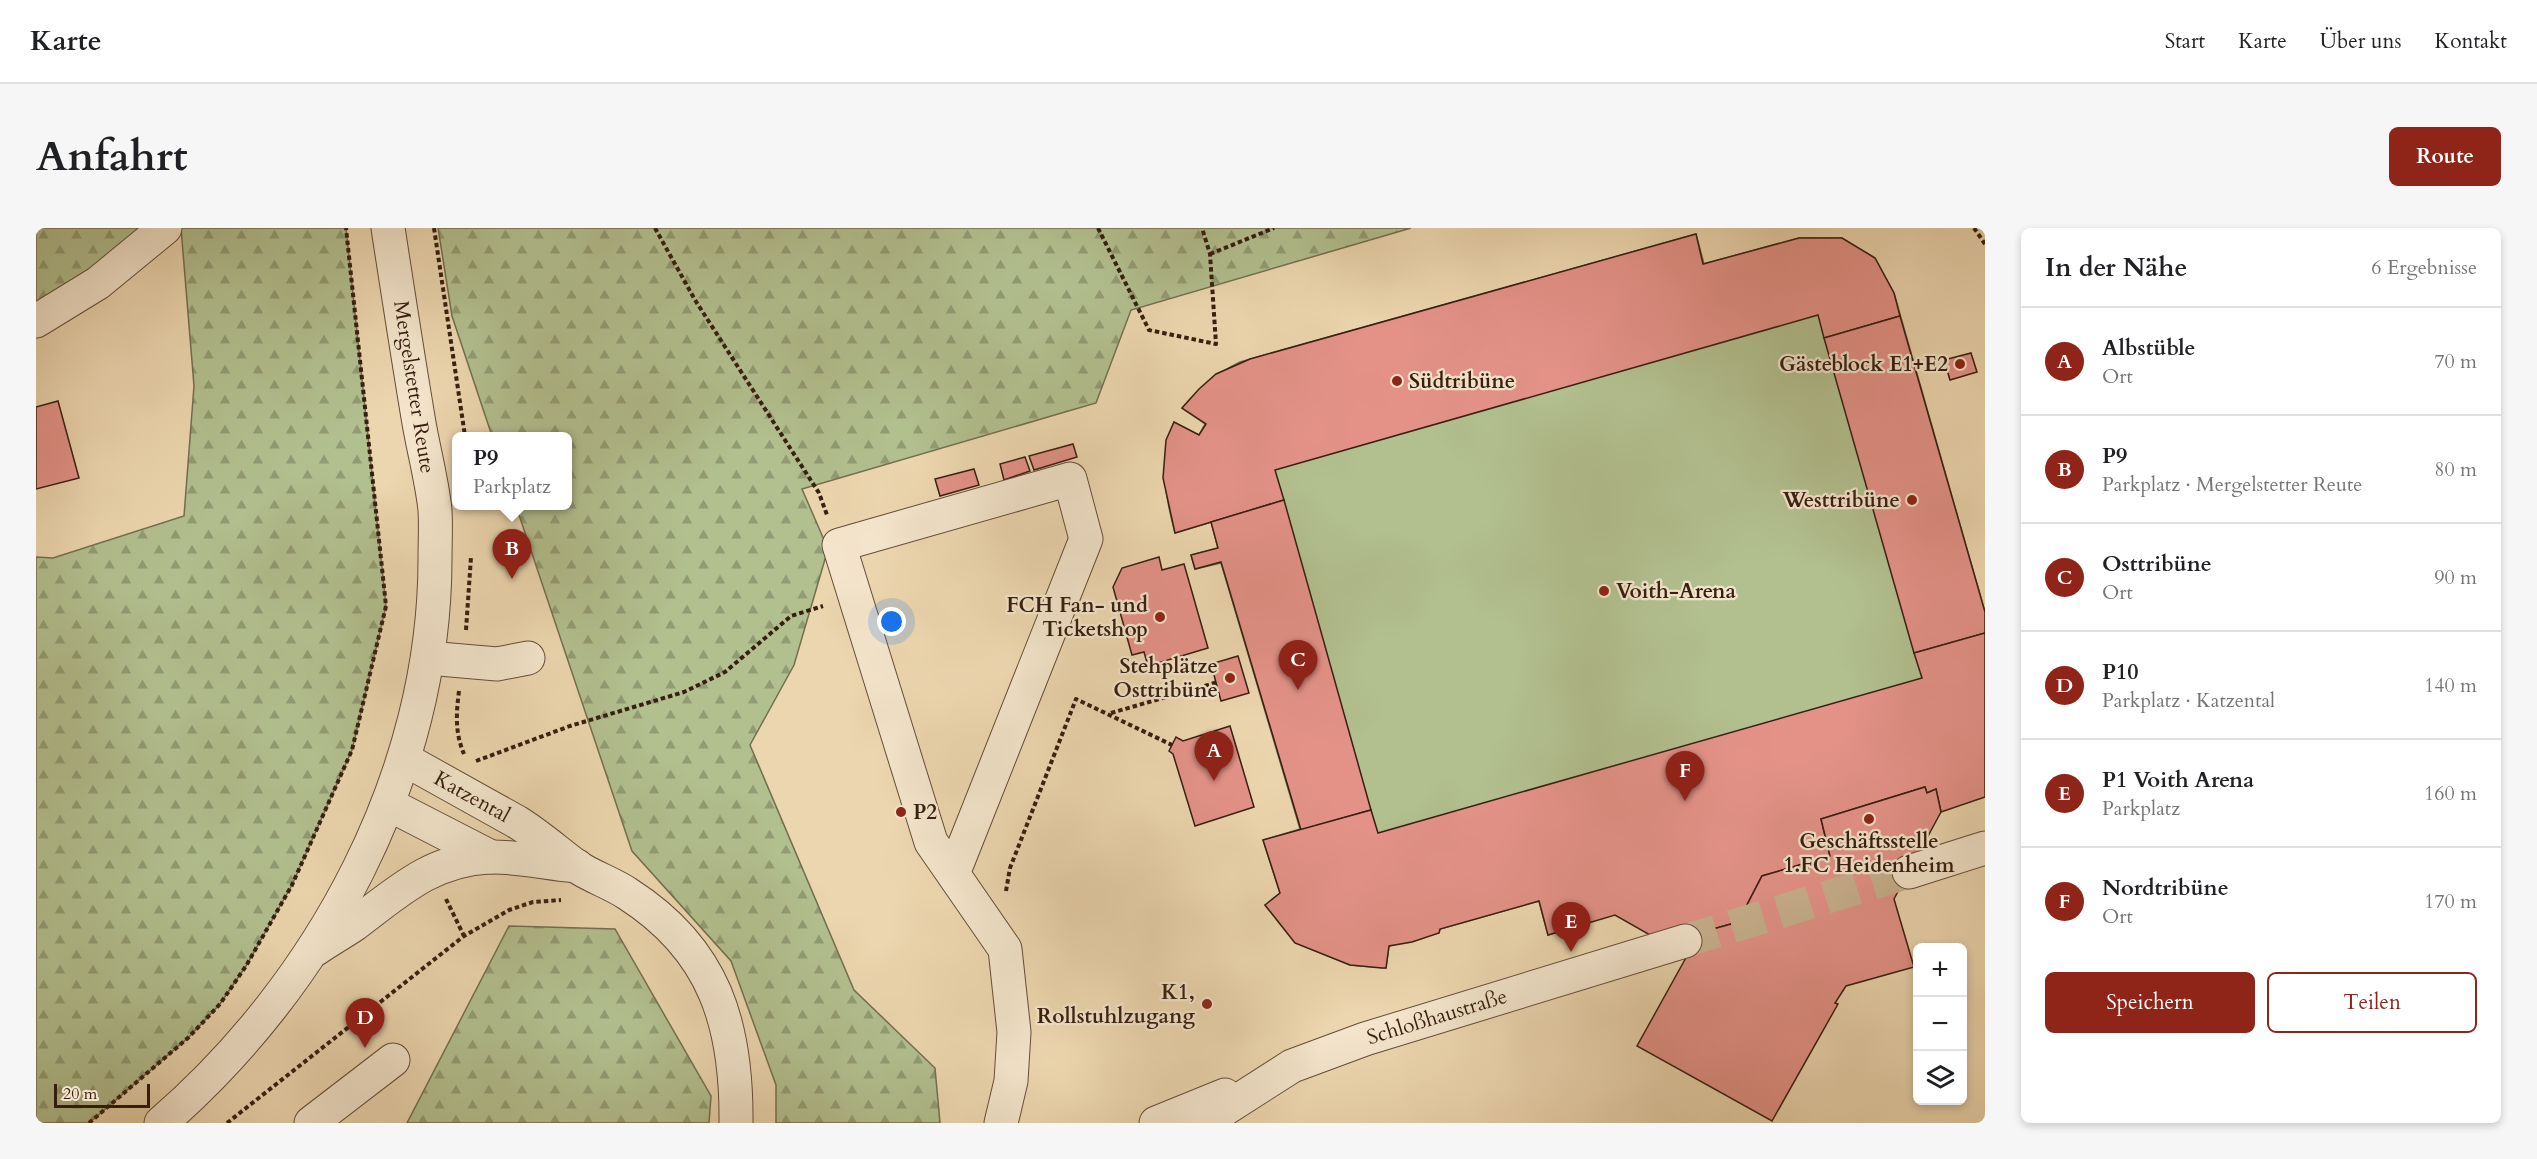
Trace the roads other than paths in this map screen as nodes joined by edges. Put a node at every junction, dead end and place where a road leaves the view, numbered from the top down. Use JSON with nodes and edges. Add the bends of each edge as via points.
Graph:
{"nodes":[{"id":1,"x":165,"y":228,"type":"edge"},
{"id":2,"x":388,"y":228,"type":"edge"},
{"id":3,"x":36,"y":321,"type":"edge"},
{"id":4,"x":428,"y":658,"type":"junction"},
{"id":5,"x":528,"y":658,"type":"dead end"},
{"id":6,"x":404,"y":759,"type":"junction"},
{"id":7,"x":388,"y":804,"type":"junction"},
{"id":8,"x":1985,"y":848,"type":"edge"},
{"id":9,"x":490,"y":857,"type":"junction"},
{"id":10,"x":577,"y":866,"type":"junction"},
{"id":11,"x":1908,"y":872,"type":"tunnel mouth"},
{"id":12,"x":953,"y":874,"type":"junction"},
{"id":13,"x":1685,"y":941,"type":"tunnel mouth"},
{"id":14,"x":309,"y":953,"type":"junction"},
{"id":15,"x":393,"y":1060,"type":"dead end"},
{"id":16,"x":1288,"y":1069,"type":"junction"},
{"id":17,"x":161,"y":1123,"type":"edge"},
{"id":18,"x":311,"y":1123,"type":"edge"},
{"id":19,"x":736,"y":1123,"type":"edge"},
{"id":20,"x":1001,"y":1123,"type":"edge"},
{"id":21,"x":1156,"y":1123,"type":"edge"},
{"id":22,"x":1203,"y":1123,"type":"edge"}],
"edges":[{"from":1,"to":3,"type":"street","via":[[98,283]]},
{"from":2,"to":4,"type":"street","name":"Mergelstetter Reute","via":[[435,510],[435,595]]},
{"from":4,"to":5,"type":"street","via":[[496,664]]},
{"from":4,"to":6,"type":"street","name":"Mergelstetter Reute"},
{"from":6,"to":7,"type":"street","name":"Katzental"},
{"from":6,"to":10,"type":"street","name":"Katzental","via":[[533,831]]},
{"from":7,"to":9,"type":"street","name":"Katzental"},
{"from":7,"to":14,"type":"street","name":"Katzental","via":[[345,893]]},
{"from":8,"to":11,"type":"street"},
{"from":9,"to":10,"type":"street","name":"Katzental"},
{"from":9,"to":14,"type":"street","name":"Katzental","via":[[448,864],[419,876]]},
{"from":10,"to":19,"type":"street","name":"Katzental","via":[[646,907],[683,942],[702,968],[724,1014],[731,1042]]},
{"from":12,"to":12,"type":"street","via":[[931,842],[839,545],[1070,479],[1086,539]]},
{"from":12,"to":20,"type":"street","via":[[1005,949],[1014,1032],[1011,1081]]},
{"from":13,"to":16,"type":"street","name":"Schloßhaustraße","via":[[1365,1039]]},
{"from":14,"to":17,"type":"street","name":"Katzental","via":[[228,1060]]},
{"from":15,"to":18,"type":"street"},
{"from":16,"to":21,"type":"street"},
{"from":16,"to":22,"type":"street","name":"Schloßhaustraße"}]}
